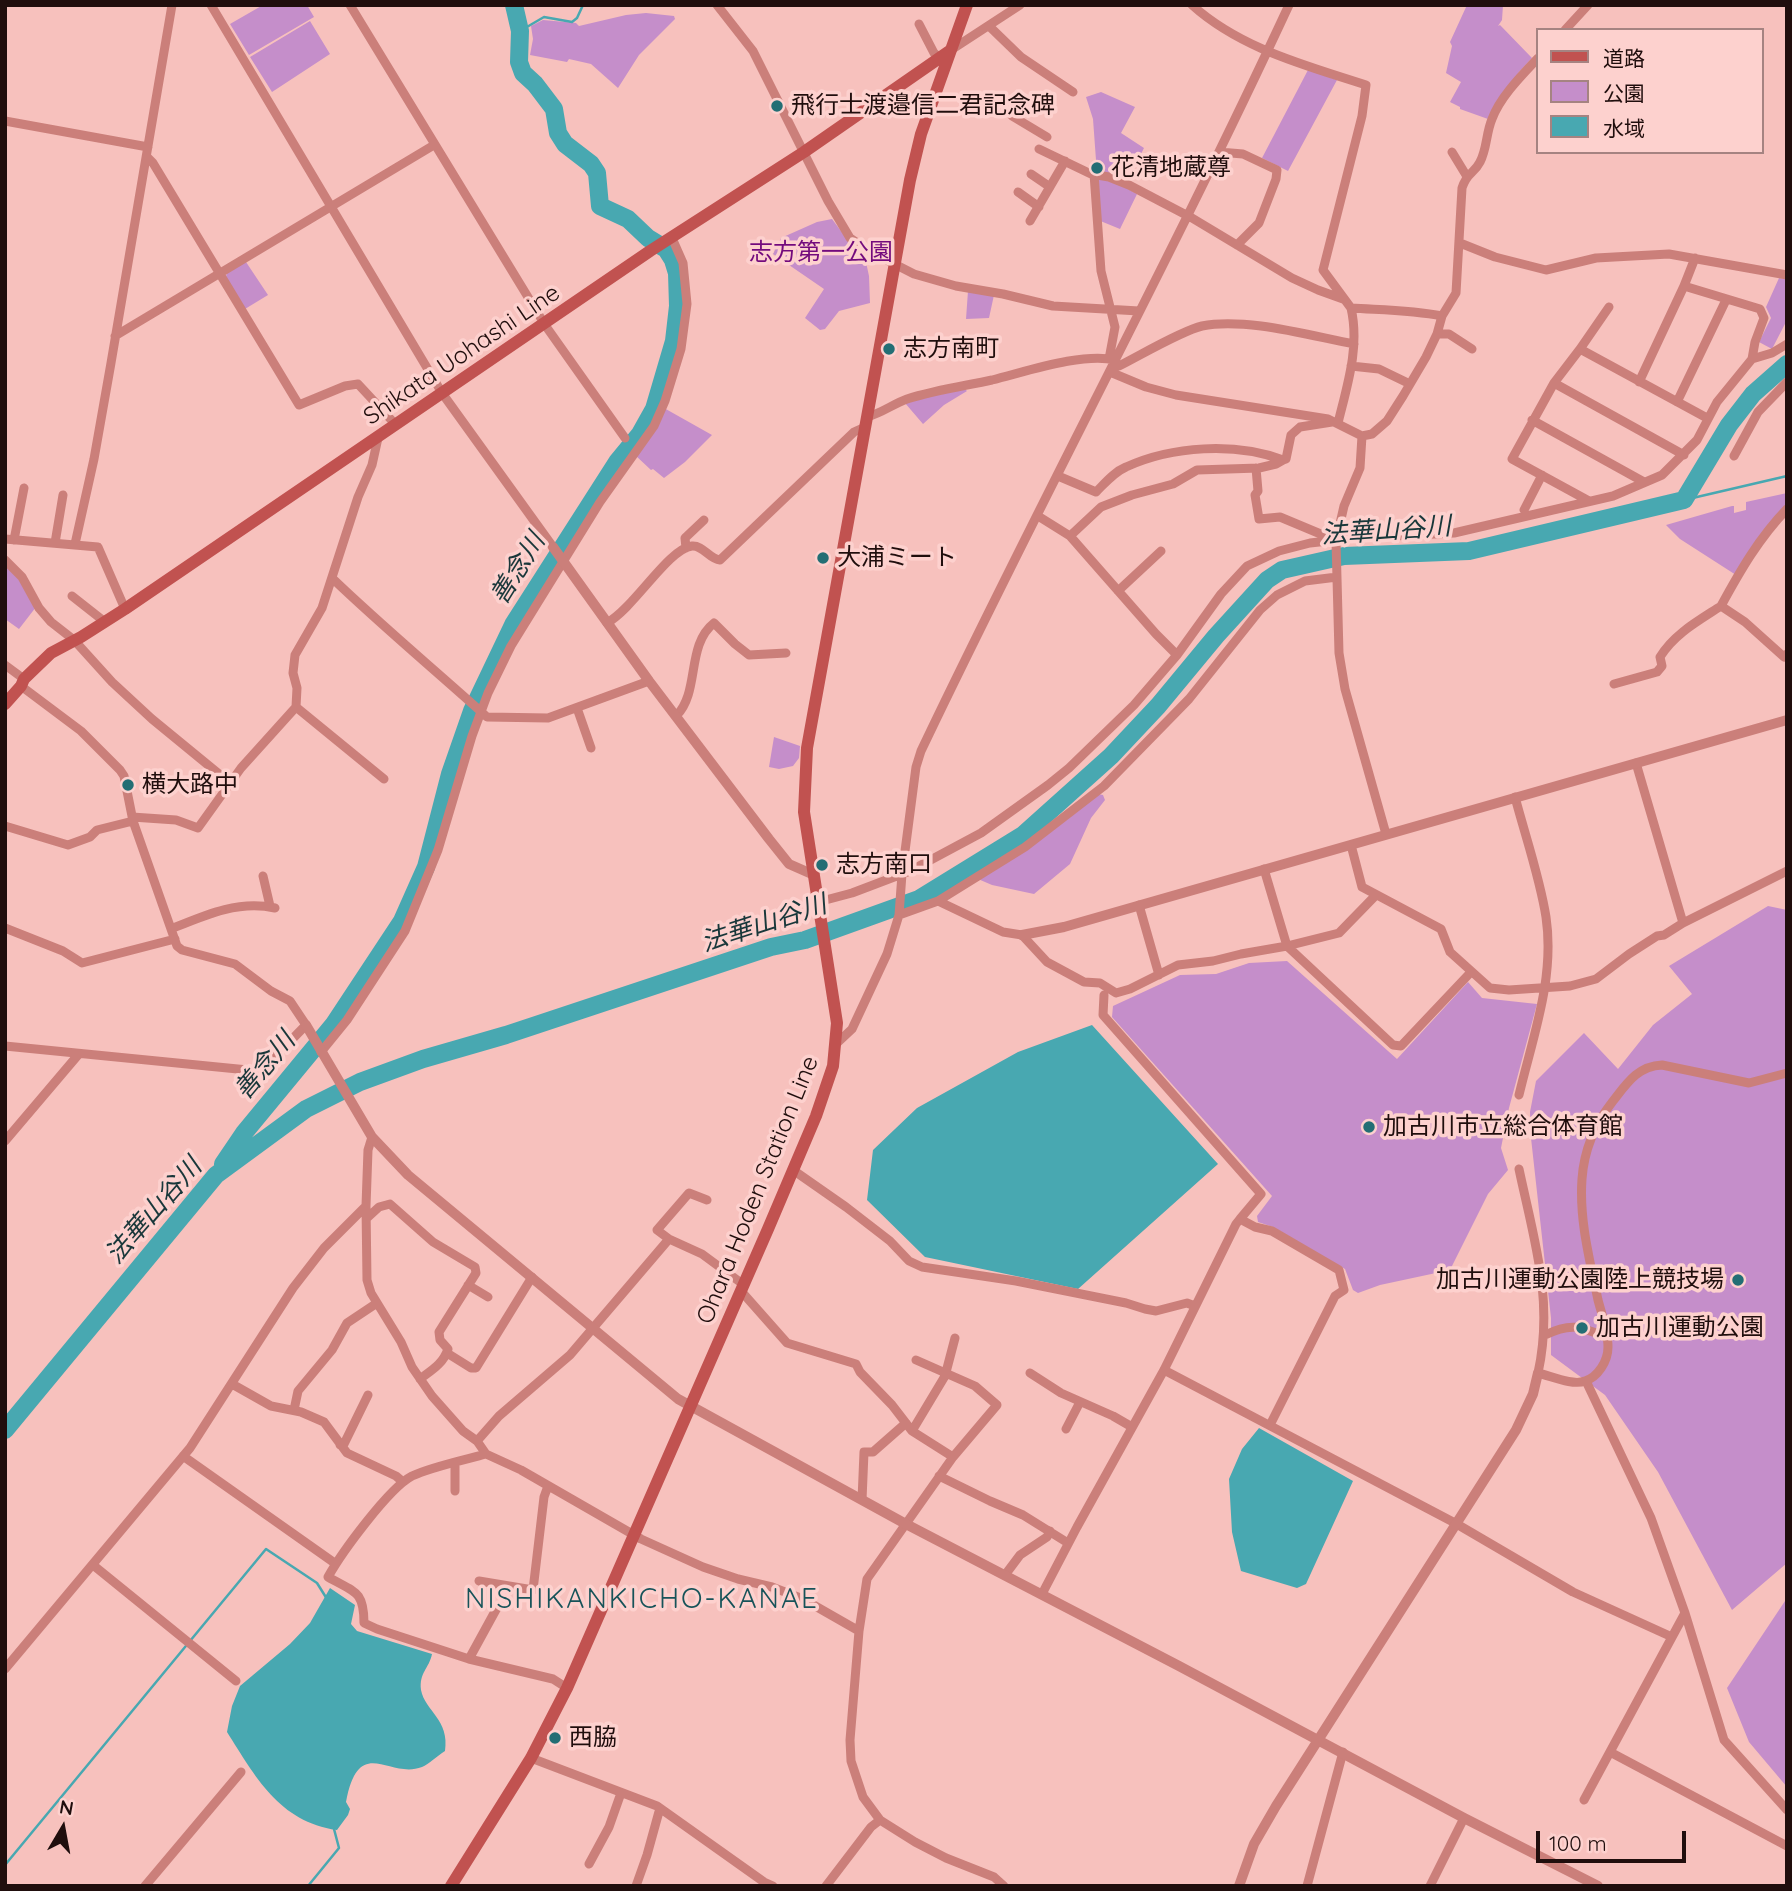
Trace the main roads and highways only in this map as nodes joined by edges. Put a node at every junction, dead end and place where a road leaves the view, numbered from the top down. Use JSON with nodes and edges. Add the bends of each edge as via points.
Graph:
{"nodes":[{"id":1,"x":967,"y":5,"type":"edge"},
{"id":2,"x":951,"y":50,"type":"junction"},
{"id":3,"x":5,"y":704,"type":"edge"},
{"id":4,"x":451,"y":1886,"type":"edge"}],
"edges":[{"from":1,"to":2,"type":"main road","name":"Ohara Hoden Station Line"},
{"from":2,"to":3,"type":"main road","name":"Shikata Uohashi Line","via":[[125,609],[57,648]]},
{"from":2,"to":4,"type":"main road","name":"Ohara Hoden Station Line","via":[[921,134],[894,264],[807,748],[804,812],[836,1023],[833,1066],[793,1170],[567,1688],[531,1758]]}]}
